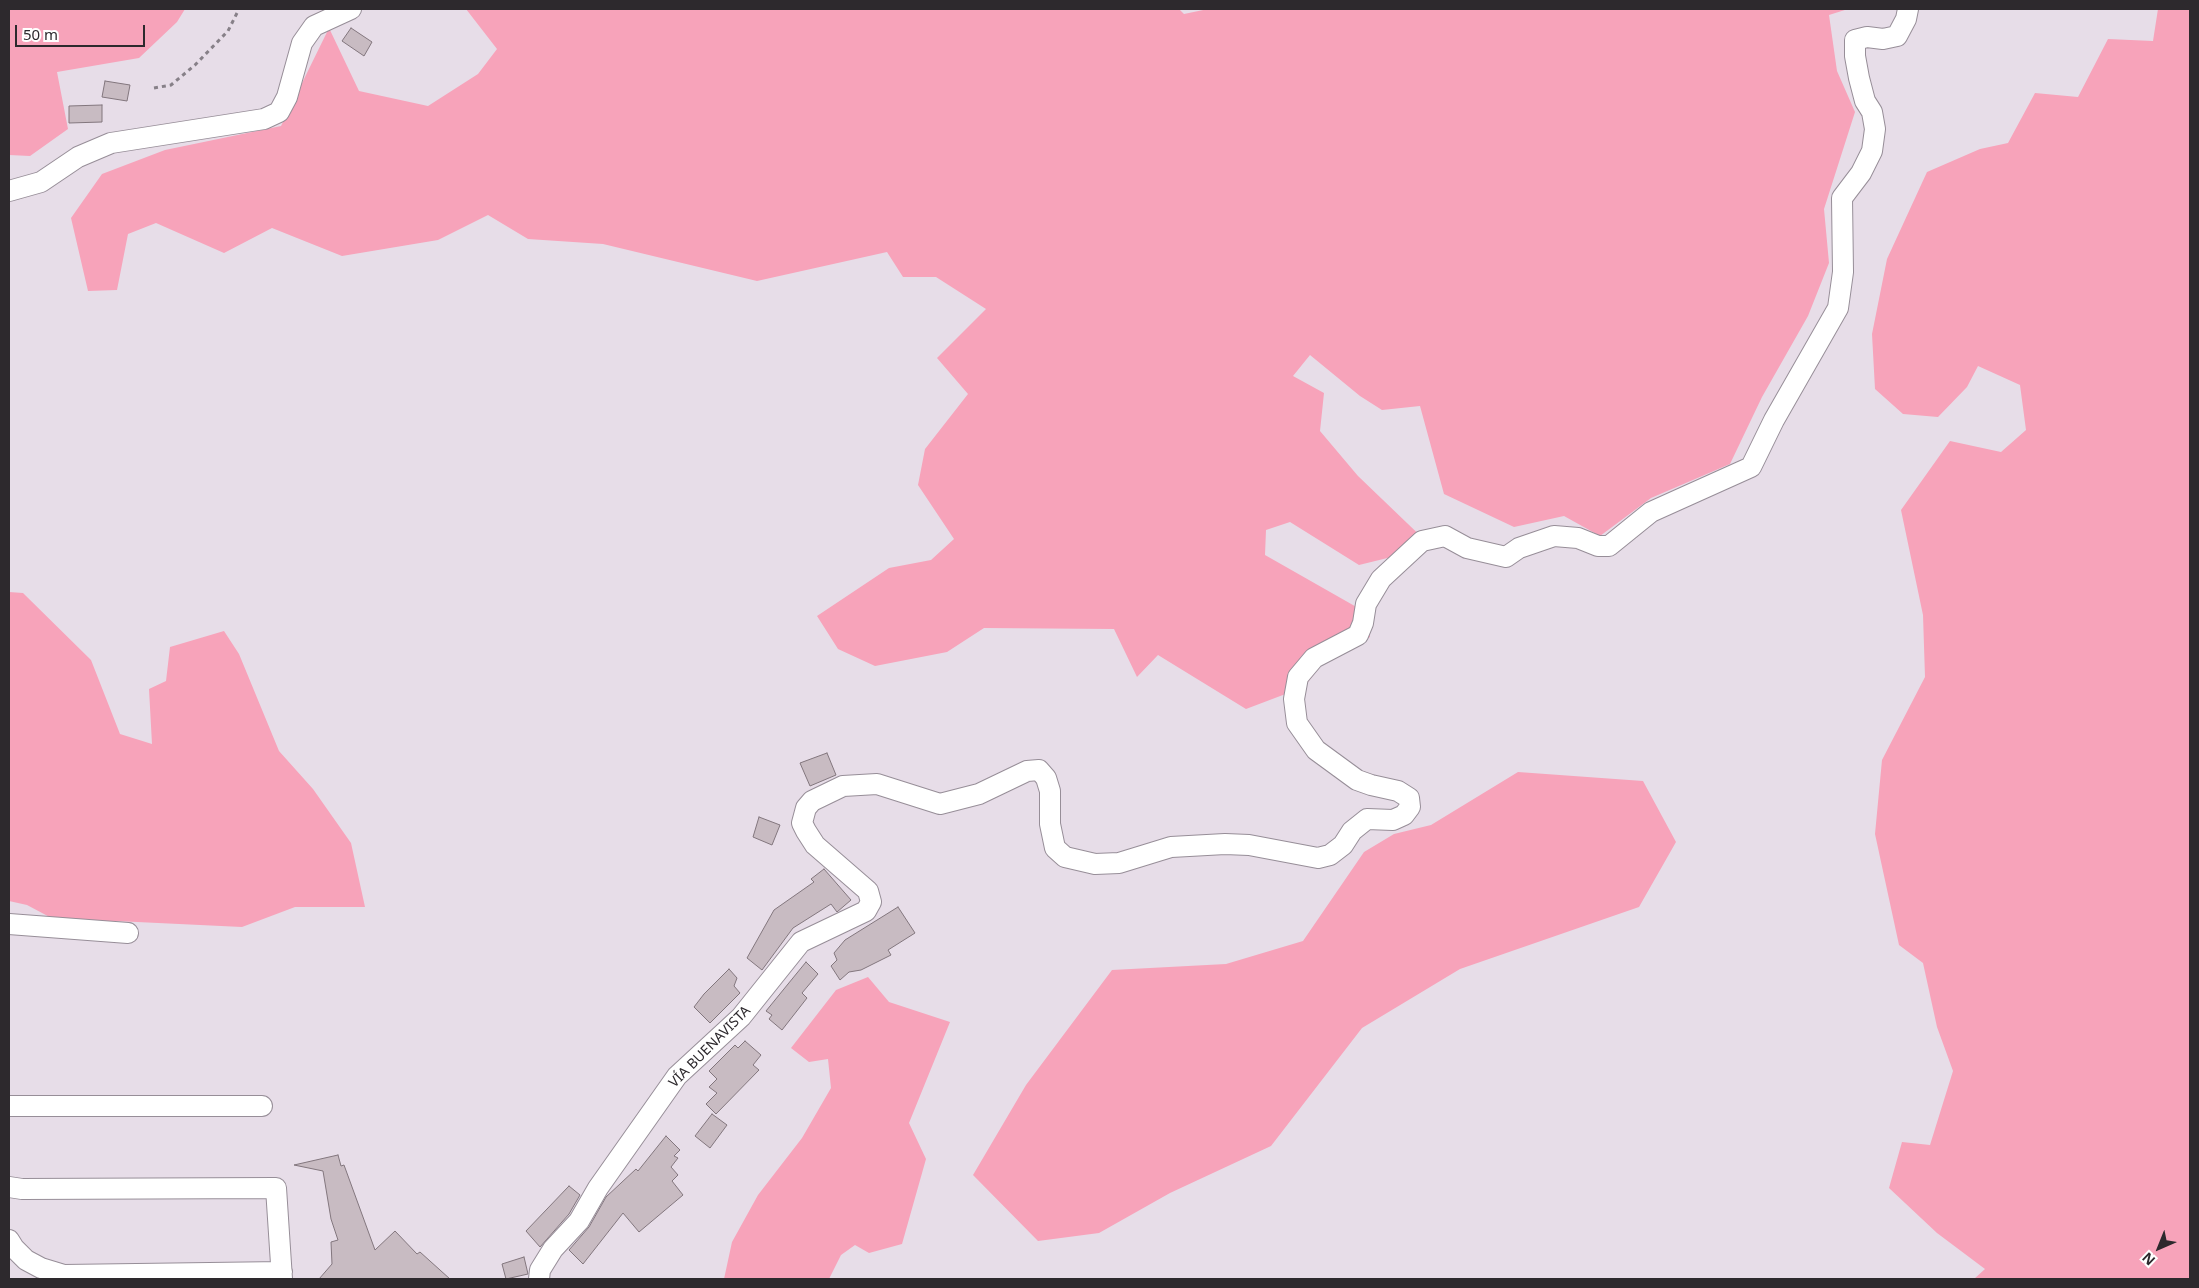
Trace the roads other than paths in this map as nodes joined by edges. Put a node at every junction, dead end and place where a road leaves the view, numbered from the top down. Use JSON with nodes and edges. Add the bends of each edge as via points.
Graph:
{"nodes":[{"id":1,"x":351,"y":9,"type":"edge"},
{"id":2,"x":1908,"y":9,"type":"edge"},
{"id":3,"x":9,"y":191,"type":"edge"},
{"id":4,"x":9,"y":924,"type":"edge"},
{"id":5,"x":128,"y":934,"type":"dead end"},
{"id":6,"x":9,"y":1106,"type":"edge"},
{"id":7,"x":262,"y":1106,"type":"dead end"},
{"id":8,"x":9,"y":1187,"type":"edge"},
{"id":9,"x":9,"y":1240,"type":"edge"},
{"id":10,"x":540,"y":1275,"type":"edge"},
{"id":11,"x":282,"y":1276,"type":"edge"}],
"edges":[{"from":1,"to":3,"type":"street","via":[[314,26],[302,43],[287,97],[279,112],[264,119],[111,143],[78,158],[40,182]]},
{"from":2,"to":10,"type":"street","name":"VÍA BUENAVISTA","via":[[1897,36],[1855,40],[1859,78],[1875,129],[1872,151],[1861,173],[1842,198],[1843,272],[1838,308],[1751,467],[1652,512],[1609,546],[1554,536],[1519,548],[1506,557],[1467,548],[1445,536],[1422,541],[1381,578],[1366,604],[1358,635],[1314,658],[1298,677],[1294,699],[1297,723],[1316,750],[1357,780],[1398,791],[1409,798],[1410,807],[1404,815],[1393,820],[1367,819],[1352,831],[1343,845],[1330,855],[1318,858],[1249,845],[1225,844],[1172,847],[1119,863],[1095,864],[1065,857],[1054,848],[1050,791],[1039,770],[1027,771],[979,794],[940,804],[877,784],[843,786],[812,801],[806,808],[802,823],[815,846],[868,891],[871,902],[866,911],[801,942],[741,1018],[677,1076],[598,1188],[579,1221],[553,1249]]},
{"from":4,"to":5,"type":"street"},
{"from":6,"to":7,"type":"street"},
{"from":8,"to":11,"type":"street","via":[[276,1188]]},
{"from":9,"to":11,"type":"street","via":[[26,1260],[64,1275]]}]}
